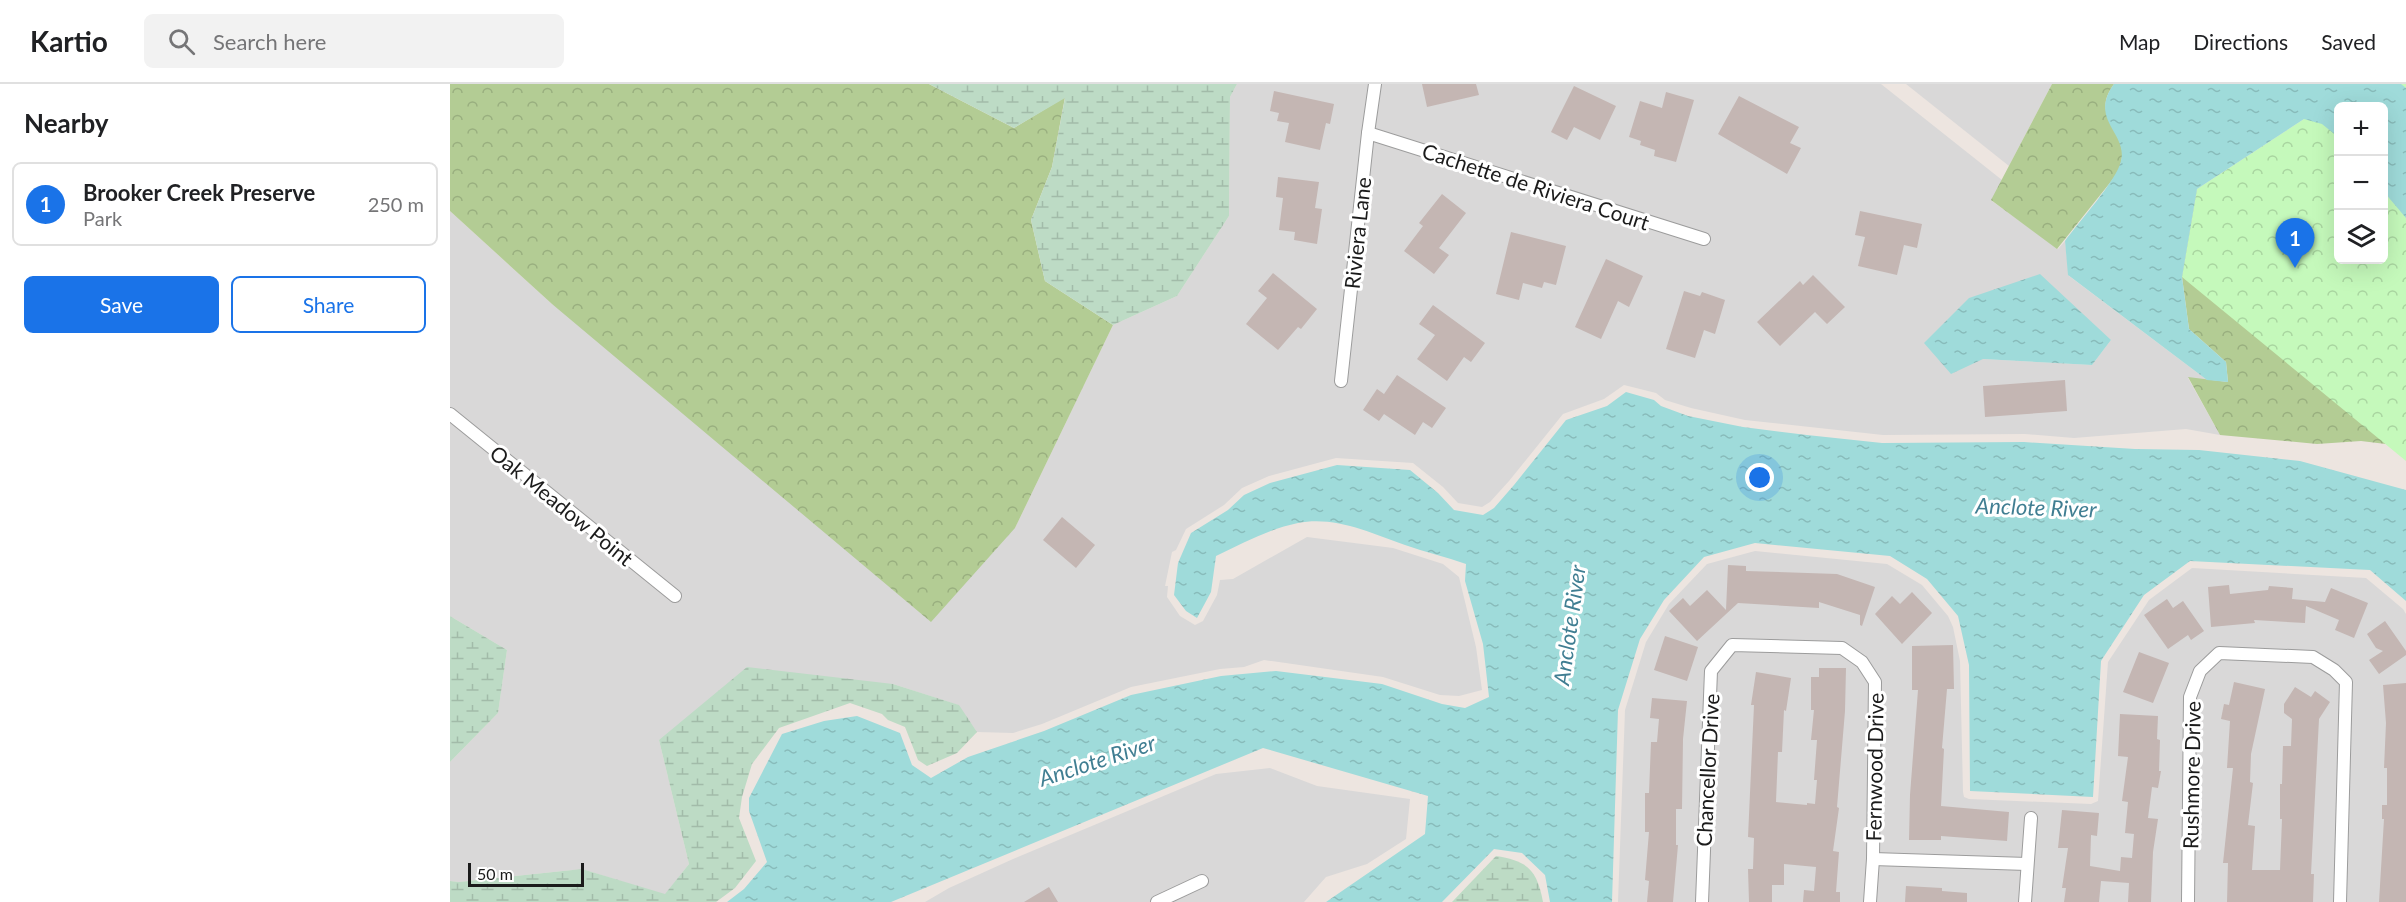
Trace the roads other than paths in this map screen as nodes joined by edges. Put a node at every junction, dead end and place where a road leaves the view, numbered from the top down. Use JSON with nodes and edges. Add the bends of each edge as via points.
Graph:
{"nodes":[{"id":1,"x":1375,"y":84,"type":"edge"},
{"id":2,"x":1368,"y":133,"type":"junction"},
{"id":3,"x":1704,"y":239,"type":"dead end"},
{"id":4,"x":1341,"y":381,"type":"dead end"},
{"id":5,"x":450,"y":414,"type":"edge"},
{"id":6,"x":675,"y":596,"type":"dead end"},
{"id":7,"x":1732,"y":645,"type":"joint"},
{"id":8,"x":2031,"y":818,"type":"dead end"},
{"id":9,"x":1873,"y":859,"type":"junction"},
{"id":10,"x":2027,"y":864,"type":"junction"},
{"id":11,"x":1202,"y":881,"type":"dead end"},
{"id":12,"x":1157,"y":902,"type":"edge"},
{"id":13,"x":1702,"y":902,"type":"edge"},
{"id":14,"x":1870,"y":902,"type":"edge"},
{"id":15,"x":2025,"y":902,"type":"edge"},
{"id":16,"x":2188,"y":902,"type":"edge"},
{"id":17,"x":2340,"y":902,"type":"edge"}],
"edges":[{"from":1,"to":2,"type":"street","name":"Riviera Lane"},
{"from":2,"to":3,"type":"street","name":"Cachette de Riviera Court"},
{"from":2,"to":4,"type":"street","name":"Riviera Lane"},
{"from":5,"to":6,"type":"street","name":"Oak Meadow Point"},
{"from":7,"to":9,"type":"street","name":"Fernwood Drive","via":[[1842,648],[1862,662],[1875,682]]},
{"from":7,"to":13,"type":"street","name":"Chancellor Drive","via":[[1711,671]]},
{"from":8,"to":10,"type":"street"},
{"from":9,"to":10,"type":"street"},
{"from":9,"to":14,"type":"street","name":"Fernwood Drive"},
{"from":10,"to":15,"type":"street"},
{"from":11,"to":12,"type":"street"},
{"from":16,"to":17,"type":"street","name":"Rushmore Drive","via":[[2190,698],[2200,671],[2219,652],[2313,657],[2346,682]]}]}
